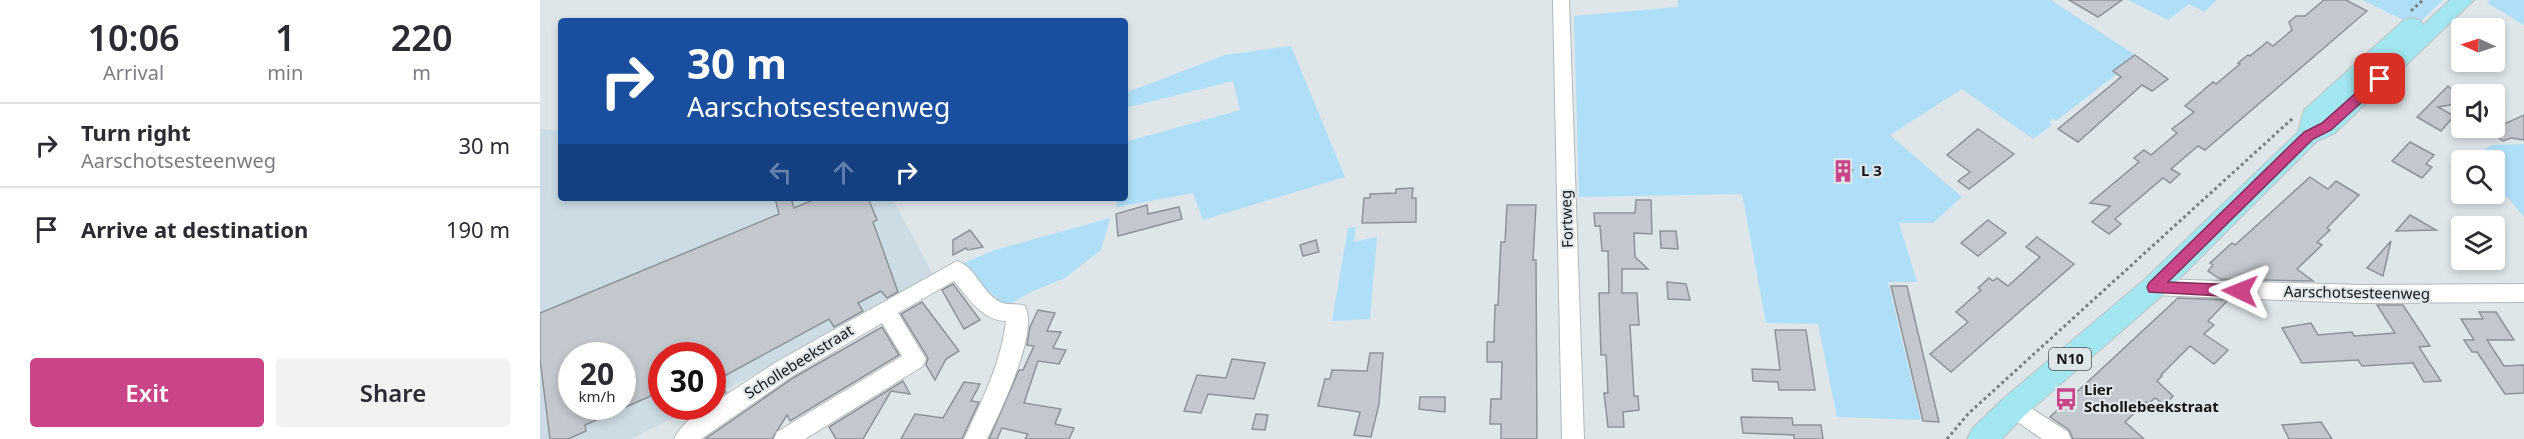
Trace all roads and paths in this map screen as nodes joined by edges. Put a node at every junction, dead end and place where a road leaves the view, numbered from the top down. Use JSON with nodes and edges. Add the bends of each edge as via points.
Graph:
{"nodes":[{"id":1,"x":1561,"y":0,"type":"edge"},
{"id":2,"x":2423,"y":0,"type":"edge"},
{"id":3,"x":2439,"y":0,"type":"edge"},
{"id":4,"x":2463,"y":0,"type":"edge"},
{"id":5,"x":2405,"y":16,"type":"dead end"},
{"id":6,"x":2300,"y":111,"type":"dead end"},
{"id":7,"x":2309,"y":135,"type":"junction"},
{"id":8,"x":2154,"y":287,"type":"junction"},
{"id":9,"x":2524,"y":293,"type":"edge"},
{"id":10,"x":885,"y":310,"type":"junction"},
{"id":11,"x":2014,"y":407,"type":"junction"},
{"id":12,"x":686,"y":439,"type":"edge"},
{"id":13,"x":785,"y":439,"type":"edge"},
{"id":14,"x":975,"y":439,"type":"edge"},
{"id":15,"x":1573,"y":439,"type":"edge"},
{"id":16,"x":1947,"y":439,"type":"edge"},
{"id":17,"x":1982,"y":439,"type":"edge"},
{"id":18,"x":2060,"y":439,"type":"edge"}],
"edges":[{"from":1,"to":15,"type":"street","name":"Fortweg"},
{"from":2,"to":5,"type":"path"},
{"from":3,"to":7,"type":"main road","number":"N10","via":[[2312,116]]},
{"from":4,"to":7,"type":"main road","number":"N10","via":[[2327,127]]},
{"from":6,"to":16,"type":"path","via":[[1968,414]]},
{"from":7,"to":8,"type":"main road","number":"N10"},
{"from":8,"to":9,"type":"street","name":"Aarschotsesteenweg","via":[[2361,294]]},
{"from":8,"to":11,"type":"main road","number":"N10"},
{"from":10,"to":12,"type":"street","name":"Schollebeekstraat","via":[[786,368],[701,424]]},
{"from":10,"to":13,"type":"street","via":[[915,359]]},
{"from":10,"to":14,"type":"street","name":"Schollebeekstraat","via":[[957,269],[980,298],[999,312],[1018,312],[1014,345],[996,397]]},
{"from":11,"to":17,"type":"main road","number":"N10"},
{"from":11,"to":18,"type":"street"}]}
